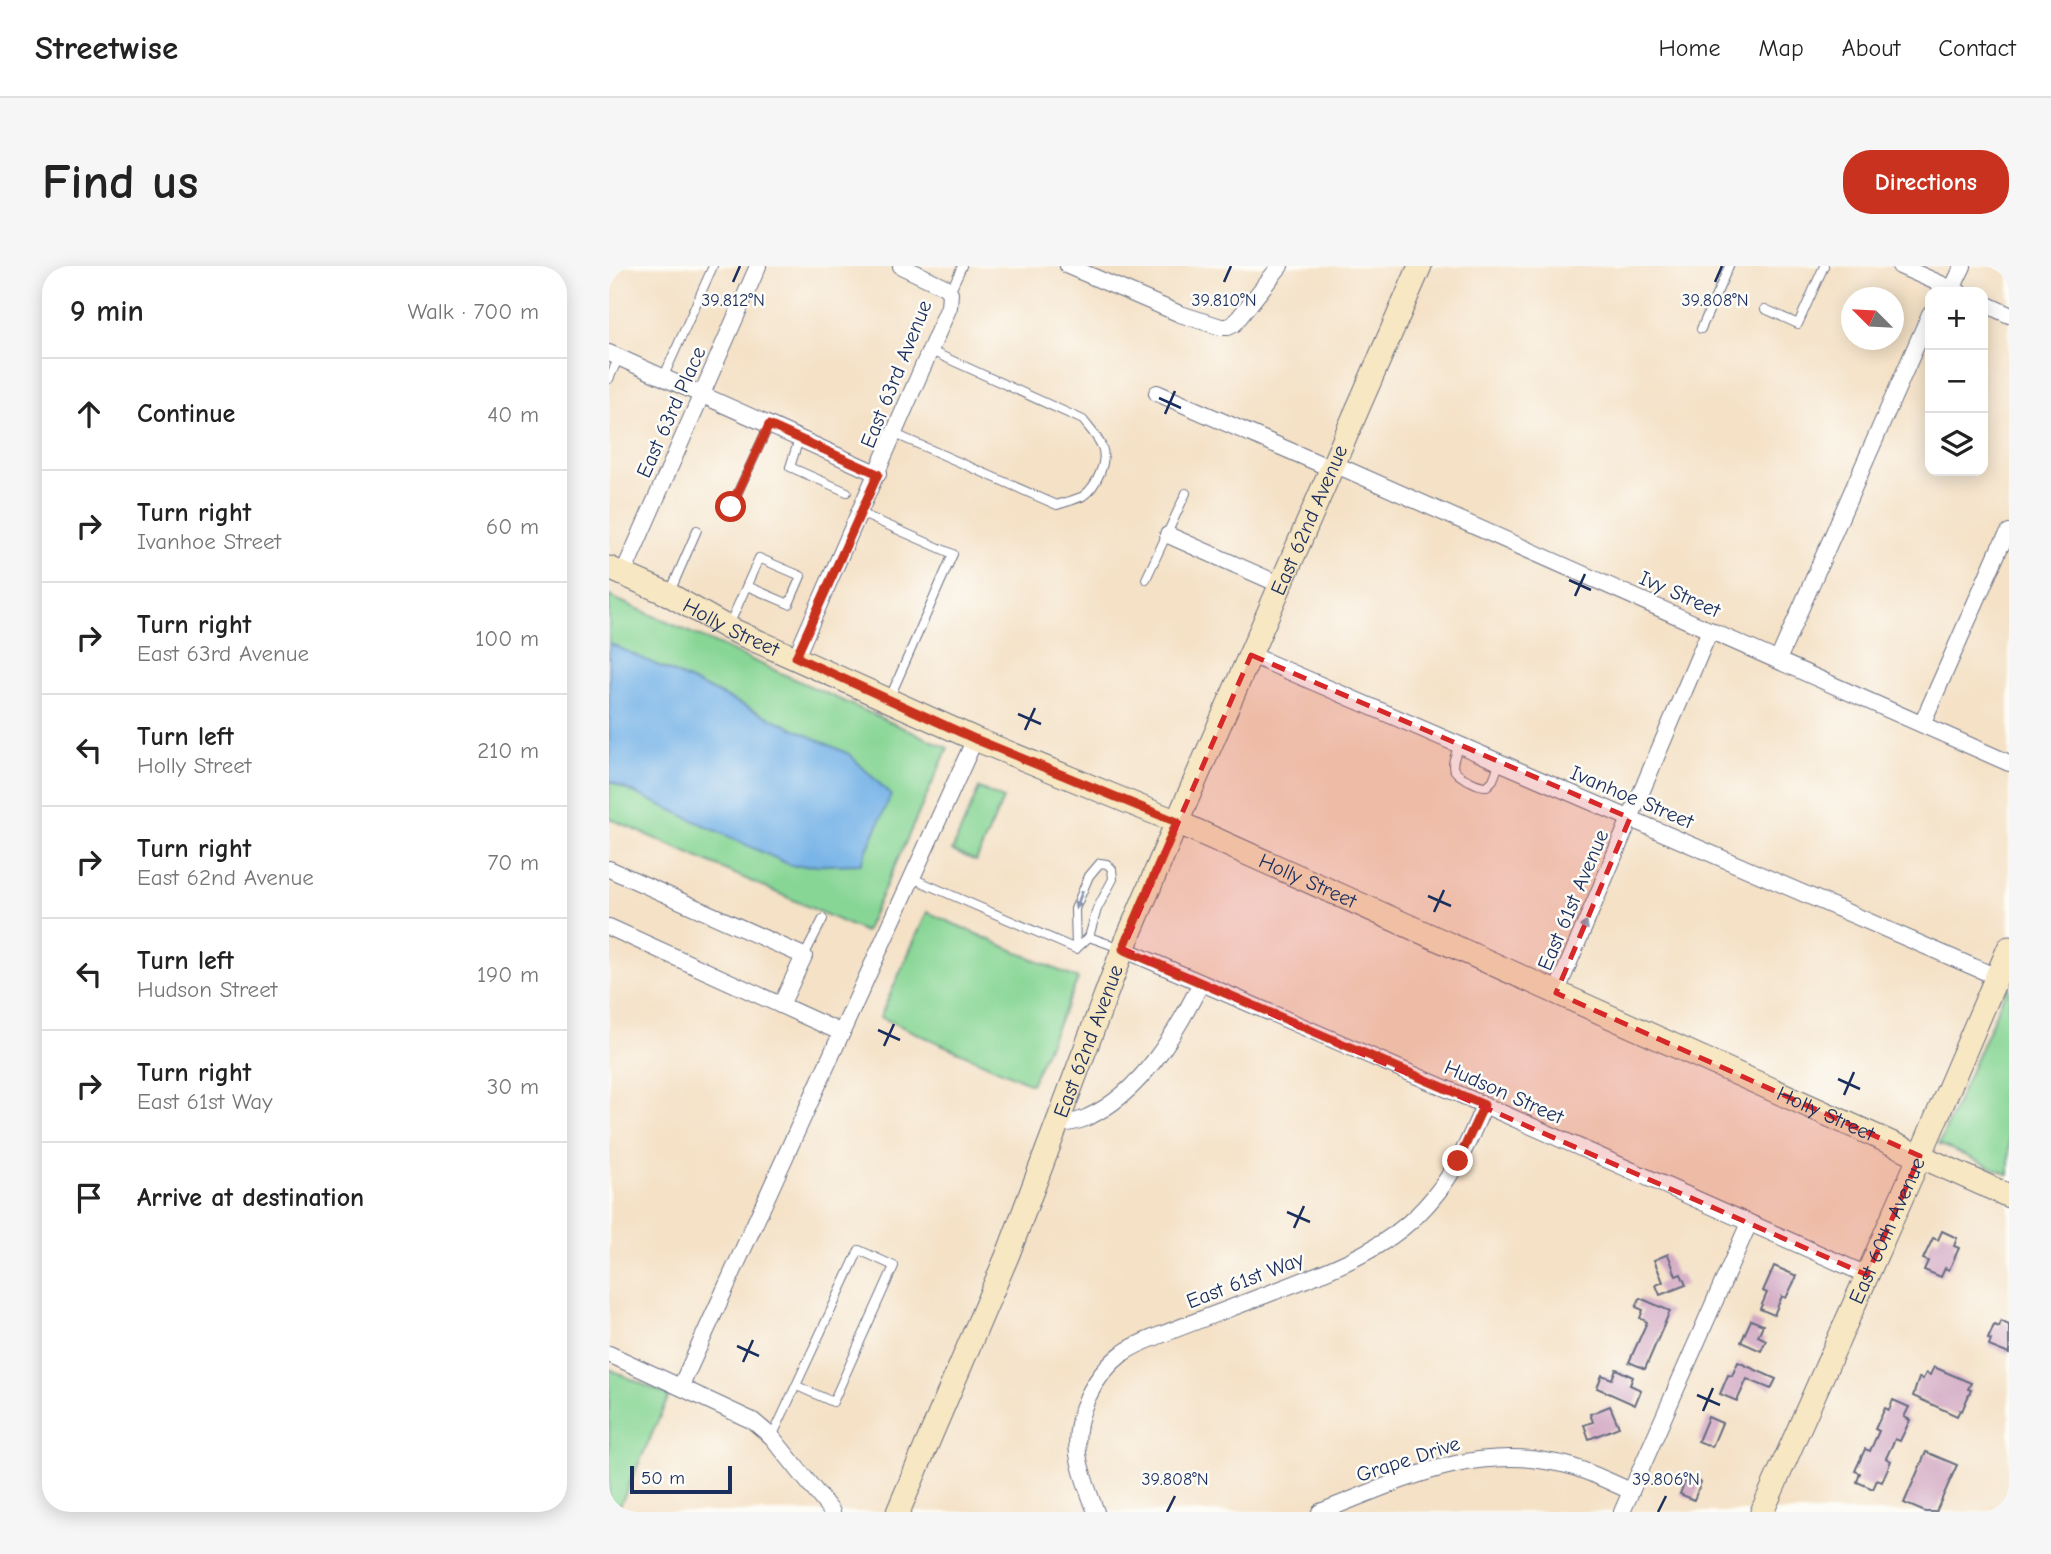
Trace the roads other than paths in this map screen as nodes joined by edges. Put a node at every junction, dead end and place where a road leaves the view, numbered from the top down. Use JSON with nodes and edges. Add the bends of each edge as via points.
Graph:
{"nodes":[{"id":1,"x":713,"y":266,"type":"edge"},
{"id":2,"x":758,"y":266,"type":"edge"},
{"id":3,"x":901,"y":266,"type":"edge"},
{"id":4,"x":962,"y":266,"type":"edge"},
{"id":5,"x":1068,"y":266,"type":"edge"},
{"id":6,"x":1279,"y":266,"type":"edge"},
{"id":7,"x":1420,"y":266,"type":"edge"},
{"id":8,"x":1729,"y":266,"type":"edge"},
{"id":9,"x":1824,"y":266,"type":"edge"},
{"id":10,"x":1900,"y":266,"type":"edge"},
{"id":11,"x":1963,"y":266,"type":"edge"},
{"id":12,"x":1099,"y":273,"type":"edge"},
{"id":13,"x":1942,"y":287,"type":"edge"},
{"id":14,"x":1950,"y":287,"type":"edge"},
{"id":15,"x":950,"y":295,"type":"junction"},
{"id":16,"x":1988,"y":305,"type":"edge"},
{"id":17,"x":1765,"y":309,"type":"dead end"},
{"id":18,"x":2009,"y":315,"type":"edge"},
{"id":19,"x":1925,"y":325,"type":"edge"},
{"id":20,"x":1701,"y":329,"type":"dead end"},
{"id":21,"x":931,"y":351,"type":"junction"},
{"id":22,"x":614,"y":355,"type":"edge"},
{"id":23,"x":663,"y":378,"type":"junction"},
{"id":24,"x":609,"y":379,"type":"edge"},
{"id":25,"x":1157,"y":393,"type":"dead end"},
{"id":26,"x":701,"y":395,"type":"junction"},
{"id":27,"x":769,"y":425,"type":"junction"},
{"id":28,"x":895,"y":434,"type":"junction"},
{"id":29,"x":799,"y":439,"type":"junction"},
{"id":30,"x":1333,"y":467,"type":"junction"},
{"id":31,"x":878,"y":474,"type":"junction"},
{"id":32,"x":847,"y":492,"type":"dead end"},
{"id":33,"x":1186,"y":494,"type":"dead end"},
{"id":34,"x":731,"y":507,"type":"dead end"},
{"id":35,"x":860,"y":513,"type":"junction"},
{"id":36,"x":697,"y":530,"type":"dead end"},
{"id":37,"x":2009,"y":533,"type":"edge"},
{"id":38,"x":1168,"y":535,"type":"junction"},
{"id":39,"x":616,"y":571,"type":"edge"},
{"id":40,"x":1146,"y":579,"type":"dead end"},
{"id":41,"x":1281,"y":585,"type":"junction"},
{"id":42,"x":747,"y":586,"type":"junction"},
{"id":43,"x":668,"y":594,"type":"junction"},
{"id":44,"x":728,"y":628,"type":"junction"},
{"id":45,"x":1710,"y":630,"type":"junction"},
{"id":46,"x":1251,"y":655,"type":"junction"},
{"id":47,"x":796,"y":657,"type":"junction"},
{"id":48,"x":1778,"y":660,"type":"junction"},
{"id":49,"x":889,"y":699,"type":"junction"},
{"id":50,"x":1922,"y":724,"type":"junction"},
{"id":51,"x":975,"y":739,"type":"junction"},
{"id":52,"x":1459,"y":745,"type":"junction"},
{"id":53,"x":1500,"y":762,"type":"junction"},
{"id":54,"x":2009,"y":763,"type":"edge"},
{"id":55,"x":1630,"y":818,"type":"junction"},
{"id":56,"x":1177,"y":822,"type":"junction"},
{"id":57,"x":609,"y":869,"type":"edge"},
{"id":58,"x":912,"y":877,"type":"junction"},
{"id":59,"x":823,"y":919,"type":"dead end"},
{"id":60,"x":609,"y":927,"type":"edge"},
{"id":61,"x":1089,"y":936,"type":"junction"},
{"id":62,"x":2009,"y":948,"type":"edge"},
{"id":63,"x":1076,"y":949,"type":"junction"},
{"id":64,"x":1123,"y":949,"type":"junction"},
{"id":65,"x":804,"y":956,"type":"junction"},
{"id":66,"x":1997,"y":977,"type":"junction"},
{"id":67,"x":1201,"y":984,"type":"junction"},
{"id":68,"x":1556,"y":993,"type":"junction"},
{"id":69,"x":781,"y":1005,"type":"junction"},
{"id":70,"x":842,"y":1033,"type":"junction"},
{"id":71,"x":1484,"y":1105,"type":"junction"},
{"id":72,"x":1057,"y":1125,"type":"junction"},
{"id":73,"x":1920,"y":1156,"type":"junction"},
{"id":74,"x":2009,"y":1196,"type":"edge"},
{"id":75,"x":1749,"y":1223,"type":"junction"},
{"id":76,"x":1867,"y":1275,"type":"junction"},
{"id":77,"x":609,"y":1354,"type":"edge"},
{"id":78,"x":681,"y":1386,"type":"junction"},
{"id":79,"x":797,"y":1386,"type":"junction"},
{"id":80,"x":772,"y":1437,"type":"junction"},
{"id":81,"x":1631,"y":1492,"type":"junction"},
{"id":82,"x":832,"y":1512,"type":"edge"},
{"id":83,"x":898,"y":1512,"type":"edge"},
{"id":84,"x":1095,"y":1512,"type":"edge"},
{"id":85,"x":1320,"y":1512,"type":"edge"},
{"id":86,"x":1622,"y":1512,"type":"edge"},
{"id":87,"x":1762,"y":1512,"type":"edge"}],
"edges":[{"from":1,"to":23,"type":"lane"},
{"from":2,"to":26,"type":"street","name":"East 63rd Place"},
{"from":3,"to":15,"type":"street","via":[[936,282]]},
{"from":4,"to":15,"type":"lane"},
{"from":5,"to":12,"type":"street"},
{"from":6,"to":12,"type":"street","via":[[1229,327],[1180,314]]},
{"from":7,"to":30,"type":"street","name":"East 62nd Avenue"},
{"from":8,"to":20,"type":"lane"},
{"from":9,"to":17,"type":"lane","via":[[1798,324]]},
{"from":10,"to":13,"type":"street"},
{"from":11,"to":14,"type":"street"},
{"from":15,"to":21,"type":"street","name":"East 63rd Avenue"},
{"from":16,"to":18,"type":"street"},
{"from":19,"to":48,"type":"street"},
{"from":21,"to":28,"type":"street","name":"East 63rd Avenue"},
{"from":21,"to":28,"type":"lane","via":[[1083,420],[1104,454],[1095,482],[1084,495],[1057,505]]},
{"from":22,"to":23,"type":"street"},
{"from":22,"to":24,"type":"lane"},
{"from":23,"to":26,"type":"street"},
{"from":25,"to":30,"type":"street","name":"Ivy Street"},
{"from":26,"to":27,"type":"street"},
{"from":26,"to":39,"type":"street","name":"East 63rd Place"},
{"from":27,"to":29,"type":"street"},
{"from":27,"to":34,"type":"lane"},
{"from":28,"to":31,"type":"street","name":"East 63rd Avenue"},
{"from":29,"to":31,"type":"street"},
{"from":29,"to":32,"type":"lane","via":[[790,467]]},
{"from":30,"to":41,"type":"street","name":"East 62nd Avenue"},
{"from":30,"to":45,"type":"street","name":"Ivy Street"},
{"from":31,"to":35,"type":"street","name":"East 63rd Avenue"},
{"from":33,"to":38,"type":"lane"},
{"from":35,"to":47,"type":"street","name":"East 63rd Avenue"},
{"from":35,"to":49,"type":"lane","via":[[953,554]]},
{"from":36,"to":43,"type":"lane"},
{"from":37,"to":50,"type":"street"},
{"from":38,"to":40,"type":"lane"},
{"from":38,"to":41,"type":"street"},
{"from":39,"to":43,"type":"street","name":"Holly Street"},
{"from":41,"to":46,"type":"street","name":"East 62nd Avenue"},
{"from":42,"to":42,"type":"lane","via":[[759,558],[801,576],[789,604]]},
{"from":42,"to":44,"type":"lane"},
{"from":43,"to":44,"type":"street","name":"Holly Street"},
{"from":44,"to":47,"type":"street","name":"Holly Street"},
{"from":45,"to":48,"type":"street","name":"Ivy Street"},
{"from":45,"to":55,"type":"street","name":"East 61st Avenue"},
{"from":46,"to":52,"type":"street","name":"Ivanhoe Street"},
{"from":46,"to":56,"type":"street","name":"East 62nd Avenue"},
{"from":47,"to":49,"type":"street","name":"Holly Street"},
{"from":48,"to":50,"type":"street","name":"Ivy Street"},
{"from":49,"to":51,"type":"street","name":"Holly Street"},
{"from":50,"to":54,"type":"street","name":"Ivy Street"},
{"from":51,"to":56,"type":"street","name":"Holly Street"},
{"from":51,"to":58,"type":"street"},
{"from":52,"to":53,"type":"street","name":"Ivanhoe Street"},
{"from":52,"to":53,"type":"lane","via":[[1453,770],[1481,786],[1493,780]]},
{"from":53,"to":55,"type":"street","name":"Ivanhoe Street"},
{"from":55,"to":66,"type":"street","name":"Ivanhoe Street"},
{"from":68,"to":55,"type":"street","name":"East 61st Avenue","one_way":true},
{"from":56,"to":64,"type":"street","name":"East 62nd Avenue"},
{"from":56,"to":68,"type":"street","name":"Holly Street"},
{"from":57,"to":65,"type":"street"},
{"from":58,"to":63,"type":"lane"},
{"from":58,"to":70,"type":"street"},
{"from":59,"to":65,"type":"lane"},
{"from":60,"to":69,"type":"street"},
{"from":61,"to":63,"type":"lane"},
{"from":61,"to":63,"type":"lane","one_way":true,"via":[[1097,909],[1114,879],[1107,864],[1100,863],[1089,876],[1075,909]]},
{"from":61,"to":64,"type":"lane"},
{"from":62,"to":66,"type":"street","name":"East 60th Avenue"},
{"from":64,"to":67,"type":"street","name":"Hudson Street"},
{"from":64,"to":72,"type":"street","name":"East 62nd Avenue"},
{"from":65,"to":69,"type":"street"},
{"from":66,"to":73,"type":"street","name":"East 60th Avenue"},
{"from":67,"to":71,"type":"street","name":"Hudson Street"},
{"from":67,"to":72,"type":"street","via":[[1163,1049],[1123,1093],[1088,1117]]},
{"from":68,"to":73,"type":"street","name":"Holly Street"},
{"from":69,"to":70,"type":"street"},
{"from":70,"to":78,"type":"street"},
{"from":71,"to":75,"type":"street","name":"Hudson Street"},
{"from":71,"to":84,"type":"street","name":"East 61st Way","via":[[1450,1176],[1395,1235],[1333,1269],[1158,1336],[1117,1358],[1088,1396],[1078,1427],[1077,1452]]},
{"from":72,"to":83,"type":"street","name":"East 62nd Avenue","via":[[1008,1254]]},
{"from":73,"to":74,"type":"street","name":"Holly Street"},
{"from":73,"to":76,"type":"street","name":"East 60th Avenue"},
{"from":75,"to":76,"type":"street","name":"Hudson Street"},
{"from":75,"to":81,"type":"street"},
{"from":76,"to":87,"type":"street","name":"East 60th Avenue"},
{"from":77,"to":78,"type":"street"},
{"from":78,"to":80,"type":"street","via":[[753,1421]]},
{"from":79,"to":79,"type":"lane","via":[[859,1250],[894,1266],[833,1402]]},
{"from":79,"to":80,"type":"lane"},
{"from":80,"to":82,"type":"street"},
{"from":81,"to":85,"type":"street","name":"Grape Drive","via":[[1561,1463],[1494,1458],[1428,1471]]},
{"from":81,"to":86,"type":"street"}]}
